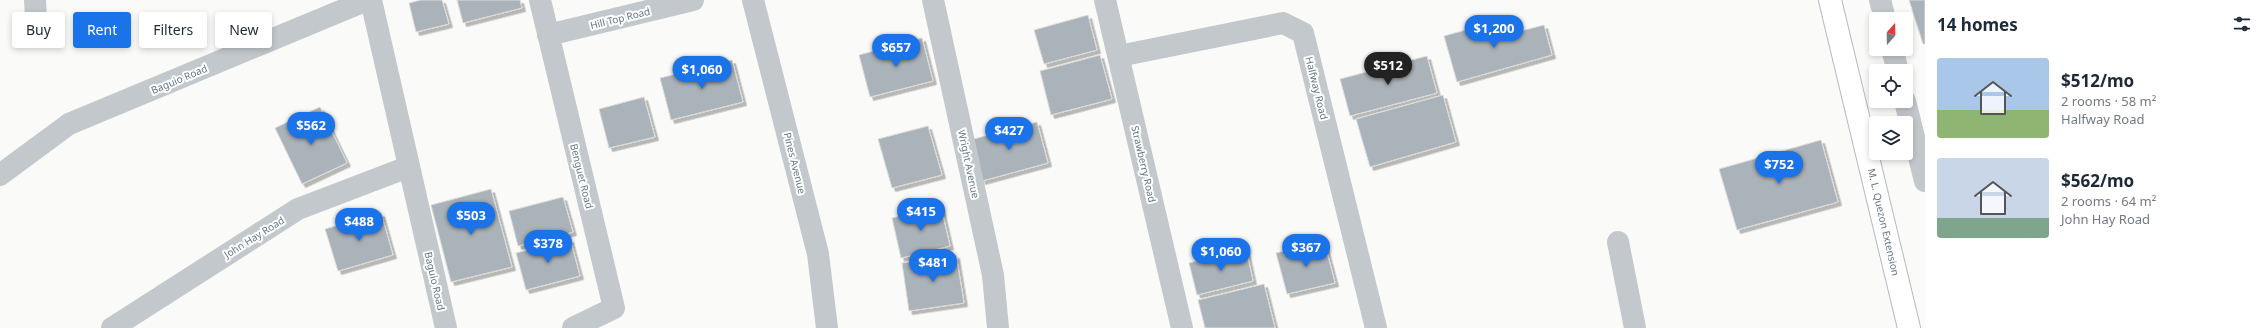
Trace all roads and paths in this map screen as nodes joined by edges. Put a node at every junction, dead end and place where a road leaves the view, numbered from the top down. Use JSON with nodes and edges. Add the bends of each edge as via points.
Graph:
{"nodes":[{"id":1,"x":367,"y":0,"type":"edge"},
{"id":2,"x":371,"y":0,"type":"edge"},
{"id":3,"x":540,"y":0,"type":"edge"},
{"id":4,"x":693,"y":0,"type":"edge"},
{"id":5,"x":753,"y":0,"type":"edge"},
{"id":6,"x":934,"y":0,"type":"edge"},
{"id":7,"x":1105,"y":0,"type":"edge"},
{"id":8,"x":1830,"y":0,"type":"edge"},
{"id":9,"x":1880,"y":0,"type":"edge"},
{"id":10,"x":1883,"y":12,"type":"edge"},
{"id":11,"x":548,"y":35,"type":"junction"},
{"id":12,"x":1119,"y":56,"type":"junction"},
{"id":13,"x":1907,"y":108,"type":"edge"},
{"id":14,"x":408,"y":167,"type":"junction"},
{"id":15,"x":0,"y":175,"type":"edge"},
{"id":16,"x":1925,"y":181,"type":"edge"},
{"id":17,"x":1618,"y":242,"type":"dead end"},
{"id":18,"x":112,"y":328,"type":"edge"},
{"id":19,"x":446,"y":328,"type":"edge"},
{"id":20,"x":573,"y":328,"type":"edge"},
{"id":21,"x":827,"y":328,"type":"edge"},
{"id":22,"x":998,"y":328,"type":"edge"},
{"id":23,"x":1182,"y":328,"type":"edge"},
{"id":24,"x":1376,"y":328,"type":"edge"},
{"id":25,"x":1635,"y":328,"type":"edge"},
{"id":26,"x":1909,"y":328,"type":"edge"}],
"edges":[{"from":1,"to":15,"type":"street","name":"Baguio Road","via":[[69,124]]},
{"from":2,"to":14,"type":"street","name":"Baguio Road"},
{"from":3,"to":11,"type":"street","name":"Benguet Road"},
{"from":4,"to":11,"type":"street","name":"Hill Top Road"},
{"from":5,"to":21,"type":"street","name":"Pines Avenue","via":[[818,254]]},
{"from":6,"to":22,"type":"street","name":"Wright Avenue","via":[[993,275]]},
{"from":7,"to":12,"type":"street","name":"Strawberry Road"},
{"from":8,"to":26,"type":"main road","name":"M. L. Quezon Extension"},
{"from":9,"to":10,"type":"street"},
{"from":11,"to":20,"type":"street","name":"Benguet Road","via":[[614,308]]},
{"from":12,"to":23,"type":"street","name":"Strawberry Road"},
{"from":12,"to":24,"type":"street","name":"Halfway Road","via":[[1283,23],[1304,33]]},
{"from":13,"to":16,"type":"street"},
{"from":14,"to":18,"type":"street","name":"John Hay Road","via":[[298,210]]},
{"from":14,"to":19,"type":"street","name":"Baguio Road"},
{"from":17,"to":25,"type":"street"}]}
